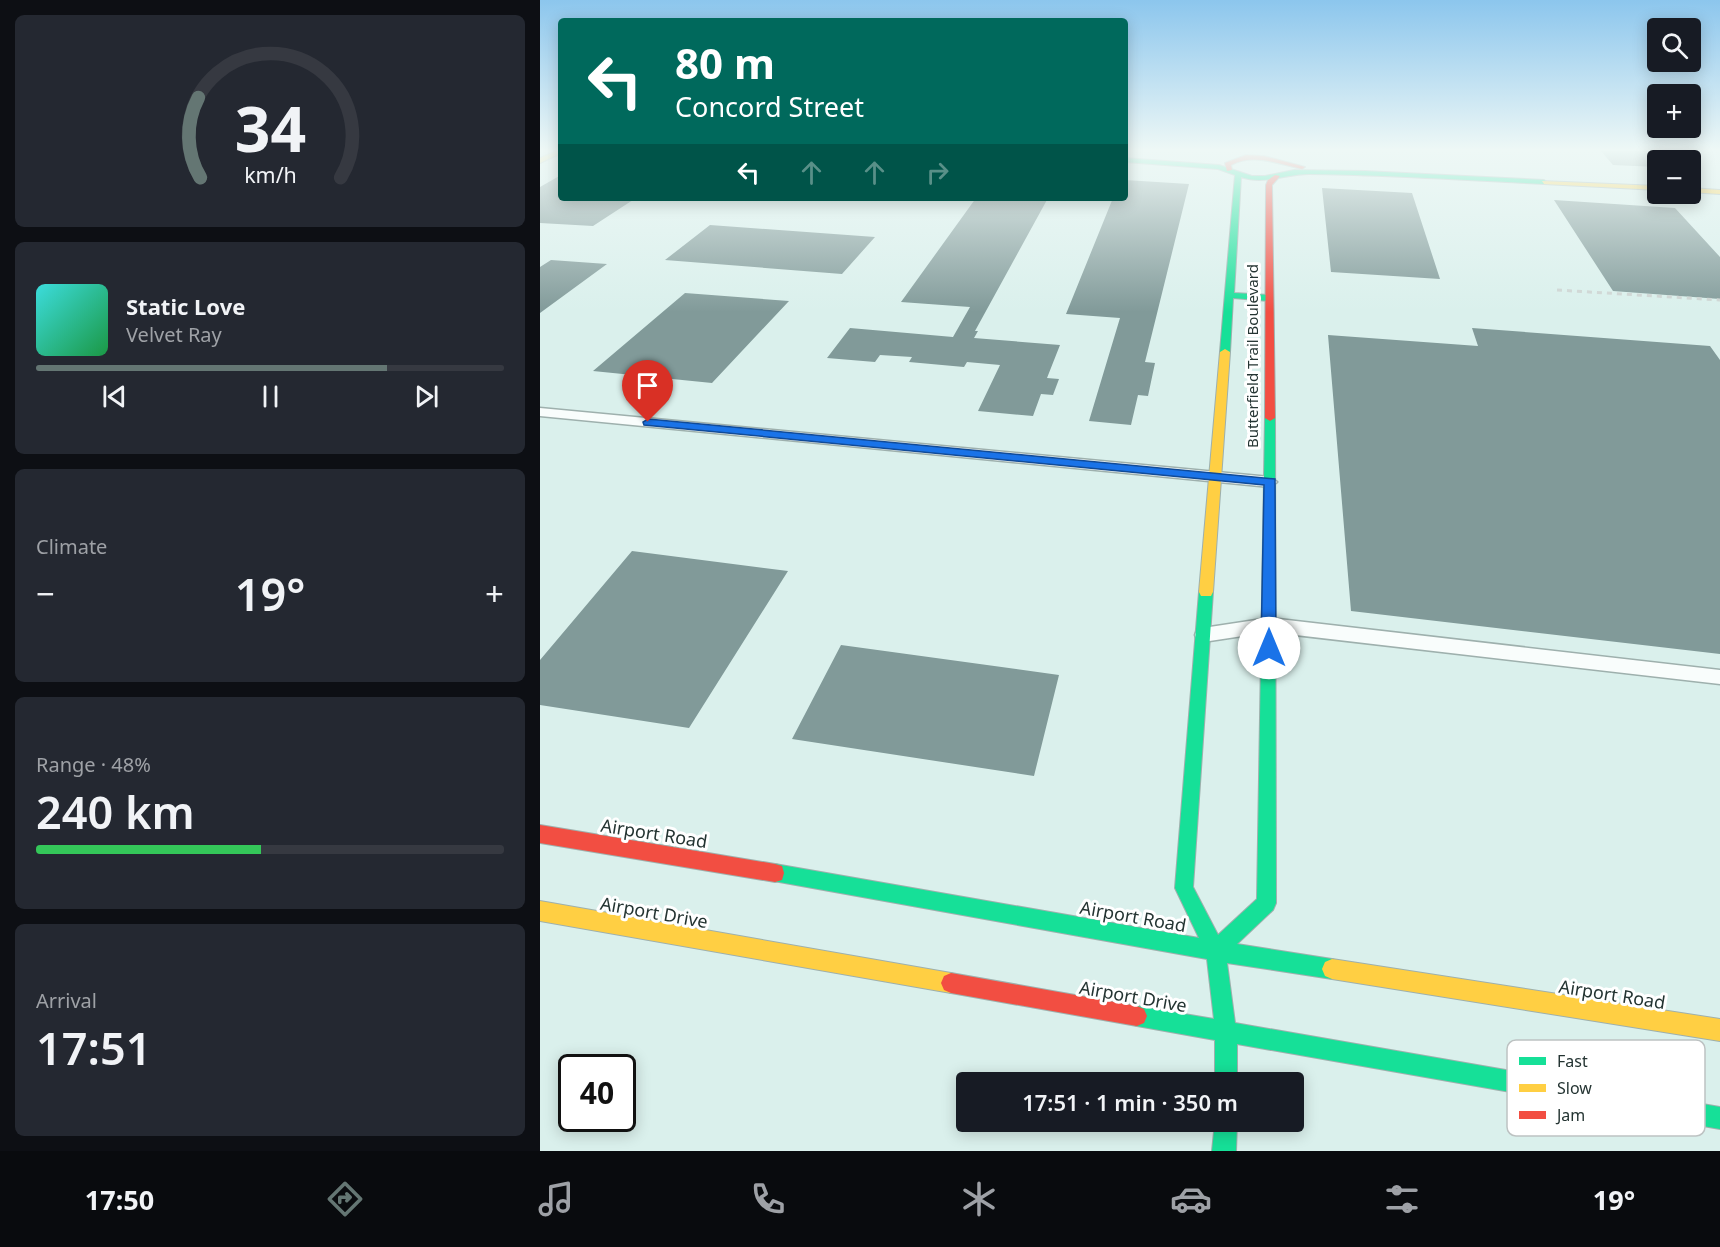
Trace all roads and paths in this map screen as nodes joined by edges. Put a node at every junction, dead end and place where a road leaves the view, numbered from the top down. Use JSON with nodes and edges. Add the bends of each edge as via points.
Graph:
{"nodes":[{"id":1,"x":1235,"y":205,"type":"edge"},
{"id":2,"x":1270,"y":205,"type":"edge"},
{"id":3,"x":1230,"y":296,"type":"junction"},
{"id":4,"x":1269,"y":298,"type":"junction"},
{"id":5,"x":540,"y":412,"type":"edge"},
{"id":6,"x":1214,"y":476,"type":"junction"},
{"id":7,"x":1270,"y":482,"type":"junction"},
{"id":8,"x":1269,"y":625,"type":"junction"},
{"id":9,"x":1203,"y":635,"type":"junction"},
{"id":10,"x":1720,"y":677,"type":"edge"},
{"id":11,"x":540,"y":834,"type":"edge"},
{"id":12,"x":540,"y":911,"type":"edge"},
{"id":13,"x":1216,"y":951,"type":"junction"},
{"id":14,"x":1720,"y":1030,"type":"edge"},
{"id":15,"x":1226,"y":1032,"type":"junction"},
{"id":16,"x":1226,"y":1072,"type":"edge"},
{"id":17,"x":1507,"y":1081,"type":"edge"},
{"id":18,"x":1705,"y":1115,"type":"edge"},
{"id":19,"x":1720,"y":1118,"type":"edge"},
{"id":20,"x":1225,"y":1132,"type":"edge"},
{"id":21,"x":1224,"y":1147,"type":"edge"}],
"edges":[{"from":1,"to":3,"type":"street","name":"Butterfield Trail Boulevard"},
{"from":2,"to":4,"type":"street","name":"Butterfield Trail Boulevard"},
{"from":3,"to":4,"type":"street"},
{"from":3,"to":6,"type":"street","name":"Butterfield Trail Boulevard"},
{"from":4,"to":7,"type":"street","name":"Butterfield Trail Boulevard"},
{"from":5,"to":6,"type":"street"},
{"from":6,"to":7,"type":"street"},
{"from":6,"to":9,"type":"street","name":"Butterfield Trail Boulevard"},
{"from":7,"to":8,"type":"street","name":"Butterfield Trail Boulevard"},
{"from":8,"to":9,"type":"street"},
{"from":8,"to":10,"type":"street"},
{"from":8,"to":13,"type":"street","name":"Butterfield Trail Boulevard","via":[[1266,903]]},
{"from":9,"to":13,"type":"street","name":"Butterfield Trail Boulevard","via":[[1184,888]]},
{"from":11,"to":13,"type":"street","name":"Airport Road"},
{"from":12,"to":15,"type":"street","name":"Airport Drive"},
{"from":13,"to":14,"type":"street","name":"Airport Road"},
{"from":13,"to":15,"type":"street","name":"Butterfield Trail Boulevard"},
{"from":15,"to":16,"type":"street","name":"Butterfield Trail Boulevard"},
{"from":15,"to":17,"type":"street","name":"Airport Drive"},
{"from":18,"to":19,"type":"street","name":"Airport Drive"},
{"from":20,"to":21,"type":"street"}]}
